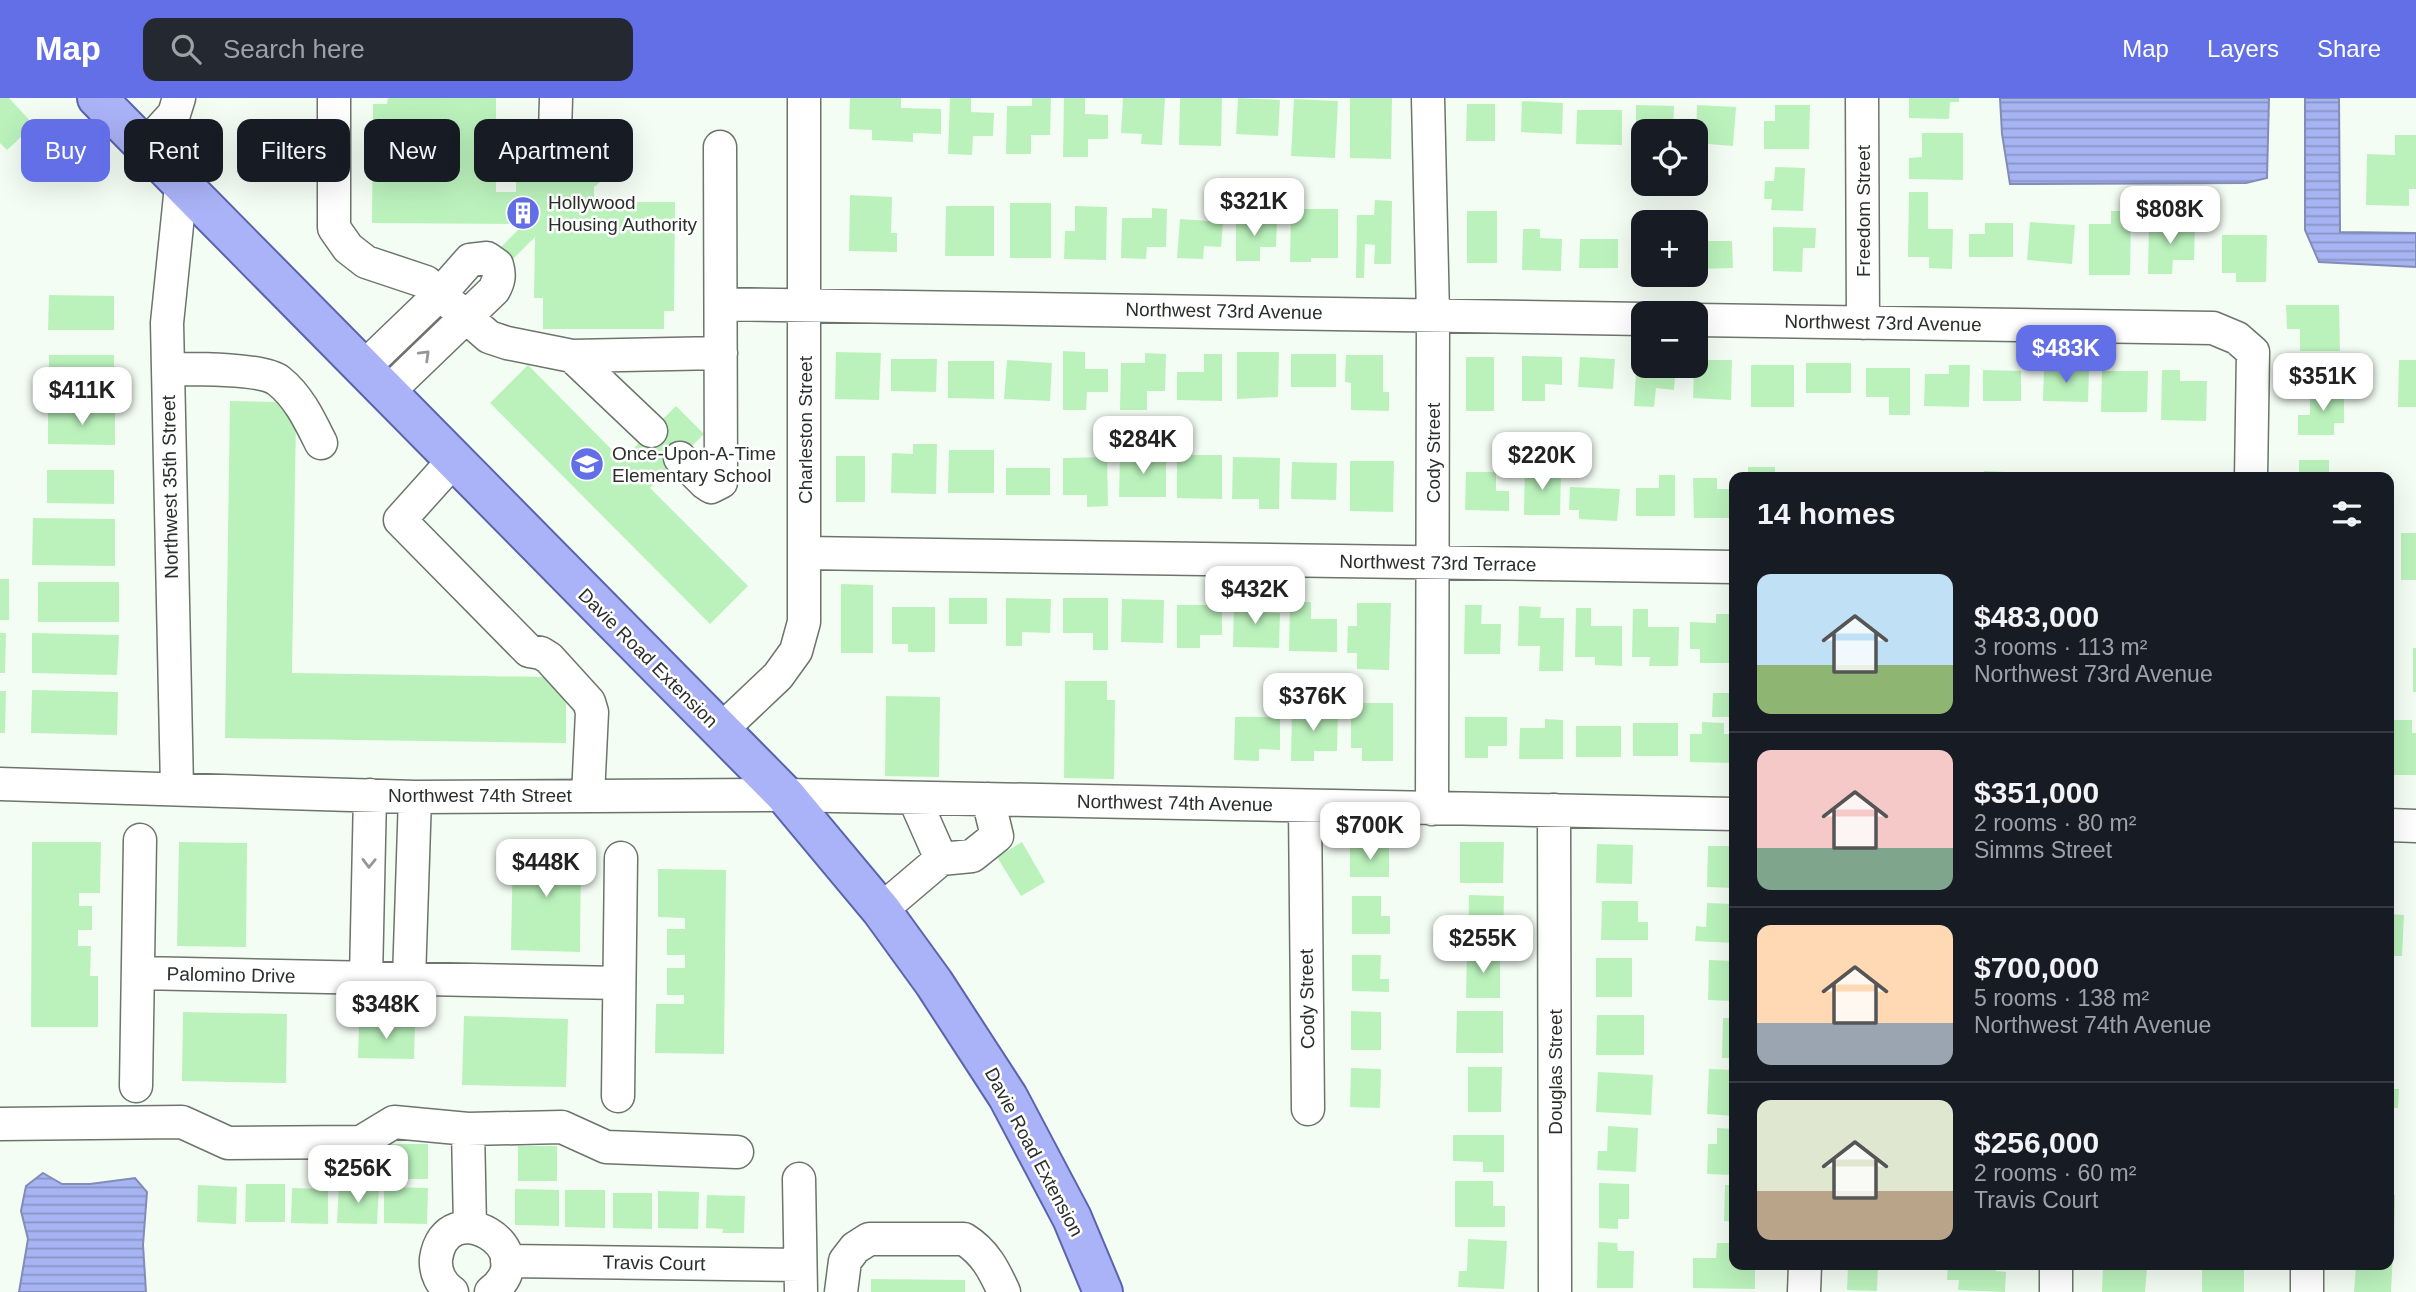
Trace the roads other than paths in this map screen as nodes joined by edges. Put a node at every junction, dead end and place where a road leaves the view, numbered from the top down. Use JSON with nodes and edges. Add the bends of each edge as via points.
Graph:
{"nodes":[{"id":1,"x":97,"y":98,"type":"edge"},
{"id":2,"x":179,"y":98,"type":"edge"},
{"id":3,"x":334,"y":98,"type":"edge"},
{"id":4,"x":556,"y":98,"type":"edge"},
{"id":5,"x":804,"y":98,"type":"edge"},
{"id":6,"x":1427,"y":98,"type":"edge"},
{"id":7,"x":1862,"y":98,"type":"edge"},
{"id":8,"x":169,"y":119,"type":"edge"},
{"id":9,"x":555,"y":119,"type":"edge"},
{"id":10,"x":124,"y":126,"type":"edge"},
{"id":11,"x":720,"y":147,"type":"dead end"},
{"id":12,"x":177,"y":182,"type":"edge"},
{"id":13,"x":181,"y":186,"type":"junction"},
{"id":14,"x":440,"y":294,"type":"junction"},
{"id":15,"x":721,"y":304,"type":"junction"},
{"id":16,"x":806,"y":305,"type":"junction"},
{"id":17,"x":1433,"y":315,"type":"junction"},
{"id":18,"x":465,"y":317,"type":"junction"},
{"id":19,"x":1631,"y":319,"type":"edge"},
{"id":20,"x":1708,"y":320,"type":"edge"},
{"id":21,"x":1863,"y":323,"type":"junction"},
{"id":22,"x":721,"y":353,"type":"junction"},
{"id":23,"x":572,"y":356,"type":"junction"},
{"id":24,"x":168,"y":369,"type":"junction"},
{"id":25,"x":374,"y":381,"type":"junction"},
{"id":26,"x":651,"y":431,"type":"dead end"},
{"id":27,"x":321,"y":443,"type":"dead end"},
{"id":28,"x":680,"y":458,"type":"dead end"},
{"id":29,"x":453,"y":461,"type":"junction"},
{"id":30,"x":2251,"y":472,"type":"edge"},
{"id":31,"x":805,"y":553,"type":"junction"},
{"id":32,"x":1432,"y":563,"type":"junction"},
{"id":33,"x":1729,"y":567,"type":"edge"},
{"id":34,"x":720,"y":731,"type":"junction"},
{"id":35,"x":0,"y":784,"type":"edge"},
{"id":36,"x":177,"y":788,"type":"junction"},
{"id":37,"x":370,"y":795,"type":"junction"},
{"id":38,"x":785,"y":795,"type":"junction"},
{"id":39,"x":588,"y":796,"type":"junction"},
{"id":40,"x":415,"y":797,"type":"junction"},
{"id":41,"x":914,"y":798,"type":"junction"},
{"id":42,"x":988,"y":799,"type":"junction"},
{"id":43,"x":1306,"y":806,"type":"junction"},
{"id":44,"x":1432,"y":809,"type":"junction"},
{"id":45,"x":1554,"y":810,"type":"junction"},
{"id":46,"x":1729,"y":814,"type":"edge"},
{"id":47,"x":2394,"y":825,"type":"edge"},
{"id":48,"x":2416,"y":826,"type":"edge"},
{"id":49,"x":141,"y":840,"type":"dead end"},
{"id":50,"x":621,"y":858,"type":"dead end"},
{"id":51,"x":941,"y":859,"type":"junction"},
{"id":52,"x":881,"y":910,"type":"junction"},
{"id":53,"x":138,"y":974,"type":"junction"},
{"id":54,"x":366,"y":978,"type":"junction"},
{"id":55,"x":408,"y":979,"type":"junction"},
{"id":56,"x":619,"y":983,"type":"junction"},
{"id":57,"x":136,"y":1086,"type":"dead end"},
{"id":58,"x":618,"y":1096,"type":"dead end"},
{"id":59,"x":1308,"y":1109,"type":"dead end"},
{"id":60,"x":0,"y":1124,"type":"edge"},
{"id":61,"x":468,"y":1129,"type":"junction"},
{"id":62,"x":737,"y":1152,"type":"dead end"},
{"id":63,"x":799,"y":1179,"type":"dead end"},
{"id":64,"x":470,"y":1227,"type":"junction"},
{"id":65,"x":507,"y":1261,"type":"junction"},
{"id":66,"x":1805,"y":1270,"type":"edge"},
{"id":67,"x":2056,"y":1270,"type":"edge"},
{"id":68,"x":2307,"y":1270,"type":"edge"},
{"id":69,"x":801,"y":1279,"type":"edge"},
{"id":70,"x":452,"y":1292,"type":"edge"},
{"id":71,"x":491,"y":1292,"type":"edge"},
{"id":72,"x":841,"y":1292,"type":"edge"},
{"id":73,"x":1004,"y":1292,"type":"edge"},
{"id":74,"x":1104,"y":1292,"type":"edge"},
{"id":75,"x":1555,"y":1292,"type":"edge"},
{"id":76,"x":1804,"y":1292,"type":"edge"},
{"id":77,"x":2056,"y":1292,"type":"edge"},
{"id":78,"x":2307,"y":1292,"type":"edge"}],
"edges":[{"from":1,"to":10,"type":"main road","name":"Davie Road Extension"},
{"from":2,"to":8,"type":"street"},
{"from":3,"to":14,"type":"street","via":[[334,228],[348,248],[366,262],[426,282]]},
{"from":4,"to":9,"type":"street"},
{"from":5,"to":16,"type":"street","name":"Charleston Street"},
{"from":6,"to":17,"type":"street","name":"Cody Street"},
{"from":7,"to":21,"type":"street","name":"Freedom Street"},
{"from":11,"to":15,"type":"street"},
{"from":12,"to":13,"type":"main road","name":"Davie Road Extension"},
{"from":13,"to":24,"type":"street","name":"Northwest 35th Street","via":[[167,323]]},
{"from":13,"to":25,"type":"main road","name":"Davie Road Extension"},
{"from":14,"to":18,"type":"street"},
{"from":14,"to":18,"type":"street","via":[[470,260],[487,258],[497,265],[500,273],[494,290]]},
{"from":14,"to":25,"type":"street"},
{"from":15,"to":16,"type":"street","name":"Northwest 73rd Avenue"},
{"from":15,"to":22,"type":"street"},
{"from":16,"to":17,"type":"street","name":"Northwest 73rd Avenue"},
{"from":16,"to":31,"type":"street","name":"Charleston Street"},
{"from":17,"to":19,"type":"street","name":"Northwest 73rd Avenue"},
{"from":17,"to":32,"type":"street","name":"Cody Street"},
{"from":18,"to":23,"type":"street","via":[[496,340]]},
{"from":25,"to":18,"type":"street","one_way":true},
{"from":20,"to":21,"type":"street","name":"Northwest 73rd Avenue"},
{"from":21,"to":30,"type":"street","name":"Northwest 73rd Avenue","via":[[2213,328],[2237,338],[2253,352]]},
{"from":22,"to":23,"type":"street"},
{"from":22,"to":28,"type":"street","via":[[721,482],[705,483]]},
{"from":23,"to":26,"type":"street"},
{"from":24,"to":27,"type":"street","via":[[230,369],[278,379],[302,406]]},
{"from":24,"to":36,"type":"street","name":"Northwest 35th Street"},
{"from":25,"to":29,"type":"main road","name":"Davie Road Extension"},
{"from":29,"to":34,"type":"main road","name":"Davie Road Extension"},
{"from":29,"to":39,"type":"street","via":[[400,520],[529,651],[549,658],[589,702]]},
{"from":31,"to":32,"type":"street","name":"Northwest 73rd Terrace"},
{"from":31,"to":34,"type":"street","name":"Charleston Street","via":[[804,622],[796,651],[778,676]]},
{"from":32,"to":33,"type":"street","name":"Northwest 73rd Terrace"},
{"from":32,"to":44,"type":"street","name":"Cody Street"},
{"from":34,"to":38,"type":"main road","name":"Davie Road Extension"},
{"from":35,"to":36,"type":"street"},
{"from":36,"to":37,"type":"street","name":"Northwest 74th Street"},
{"from":37,"to":40,"type":"street","name":"Northwest 74th Street"},
{"from":37,"to":54,"type":"street","one_way":true},
{"from":38,"to":39,"type":"street","name":"Northwest 74th Street"},
{"from":38,"to":41,"type":"street","name":"Northwest 74th Avenue"},
{"from":38,"to":52,"type":"main road","name":"Davie Road Extension"},
{"from":39,"to":40,"type":"street","name":"Northwest 74th Street"},
{"from":40,"to":55,"type":"street"},
{"from":41,"to":42,"type":"street","name":"Northwest 74th Avenue"},
{"from":41,"to":51,"type":"street"},
{"from":42,"to":43,"type":"street","name":"Northwest 74th Avenue"},
{"from":42,"to":51,"type":"street","via":[[997,836],[972,856]]},
{"from":43,"to":44,"type":"street","name":"Northwest 74th Avenue"},
{"from":43,"to":59,"type":"street","name":"Cody Street"},
{"from":44,"to":45,"type":"street","name":"Northwest 74th Avenue"},
{"from":45,"to":46,"type":"street","name":"Northwest 74th Avenue"},
{"from":45,"to":75,"type":"street","name":"Douglas Street"},
{"from":47,"to":48,"type":"street"},
{"from":49,"to":53,"type":"street","name":"Palomino Drive"},
{"from":50,"to":56,"type":"street"},
{"from":51,"to":52,"type":"street"},
{"from":52,"to":74,"type":"main road","name":"Davie Road Extension","via":[[1009,1097],[1072,1218]]},
{"from":53,"to":54,"type":"street","name":"Palomino Drive"},
{"from":53,"to":57,"type":"street","name":"Palomino Drive"},
{"from":54,"to":55,"type":"street","name":"Palomino Drive"},
{"from":55,"to":56,"type":"street","name":"Palomino Drive"},
{"from":56,"to":58,"type":"street"},
{"from":60,"to":61,"type":"street","via":[[182,1122],[228,1143],[361,1142],[394,1122]]},
{"from":61,"to":62,"type":"street","via":[[562,1127],[606,1147]]},
{"from":61,"to":64,"type":"street"},
{"from":63,"to":69,"type":"street"},
{"from":64,"to":65,"type":"street","via":[[495,1237]]},
{"from":64,"to":70,"type":"street","via":[[456,1230],[438,1250],[439,1278]]},
{"from":65,"to":69,"type":"street","name":"Travis Court"},
{"from":65,"to":71,"type":"street","via":[[505,1275]]},
{"from":66,"to":76,"type":"street"},
{"from":67,"to":77,"type":"street"},
{"from":68,"to":78,"type":"street"},
{"from":72,"to":73,"type":"street","via":[[845,1261],[869,1239],[964,1239],[992,1266]]}]}
